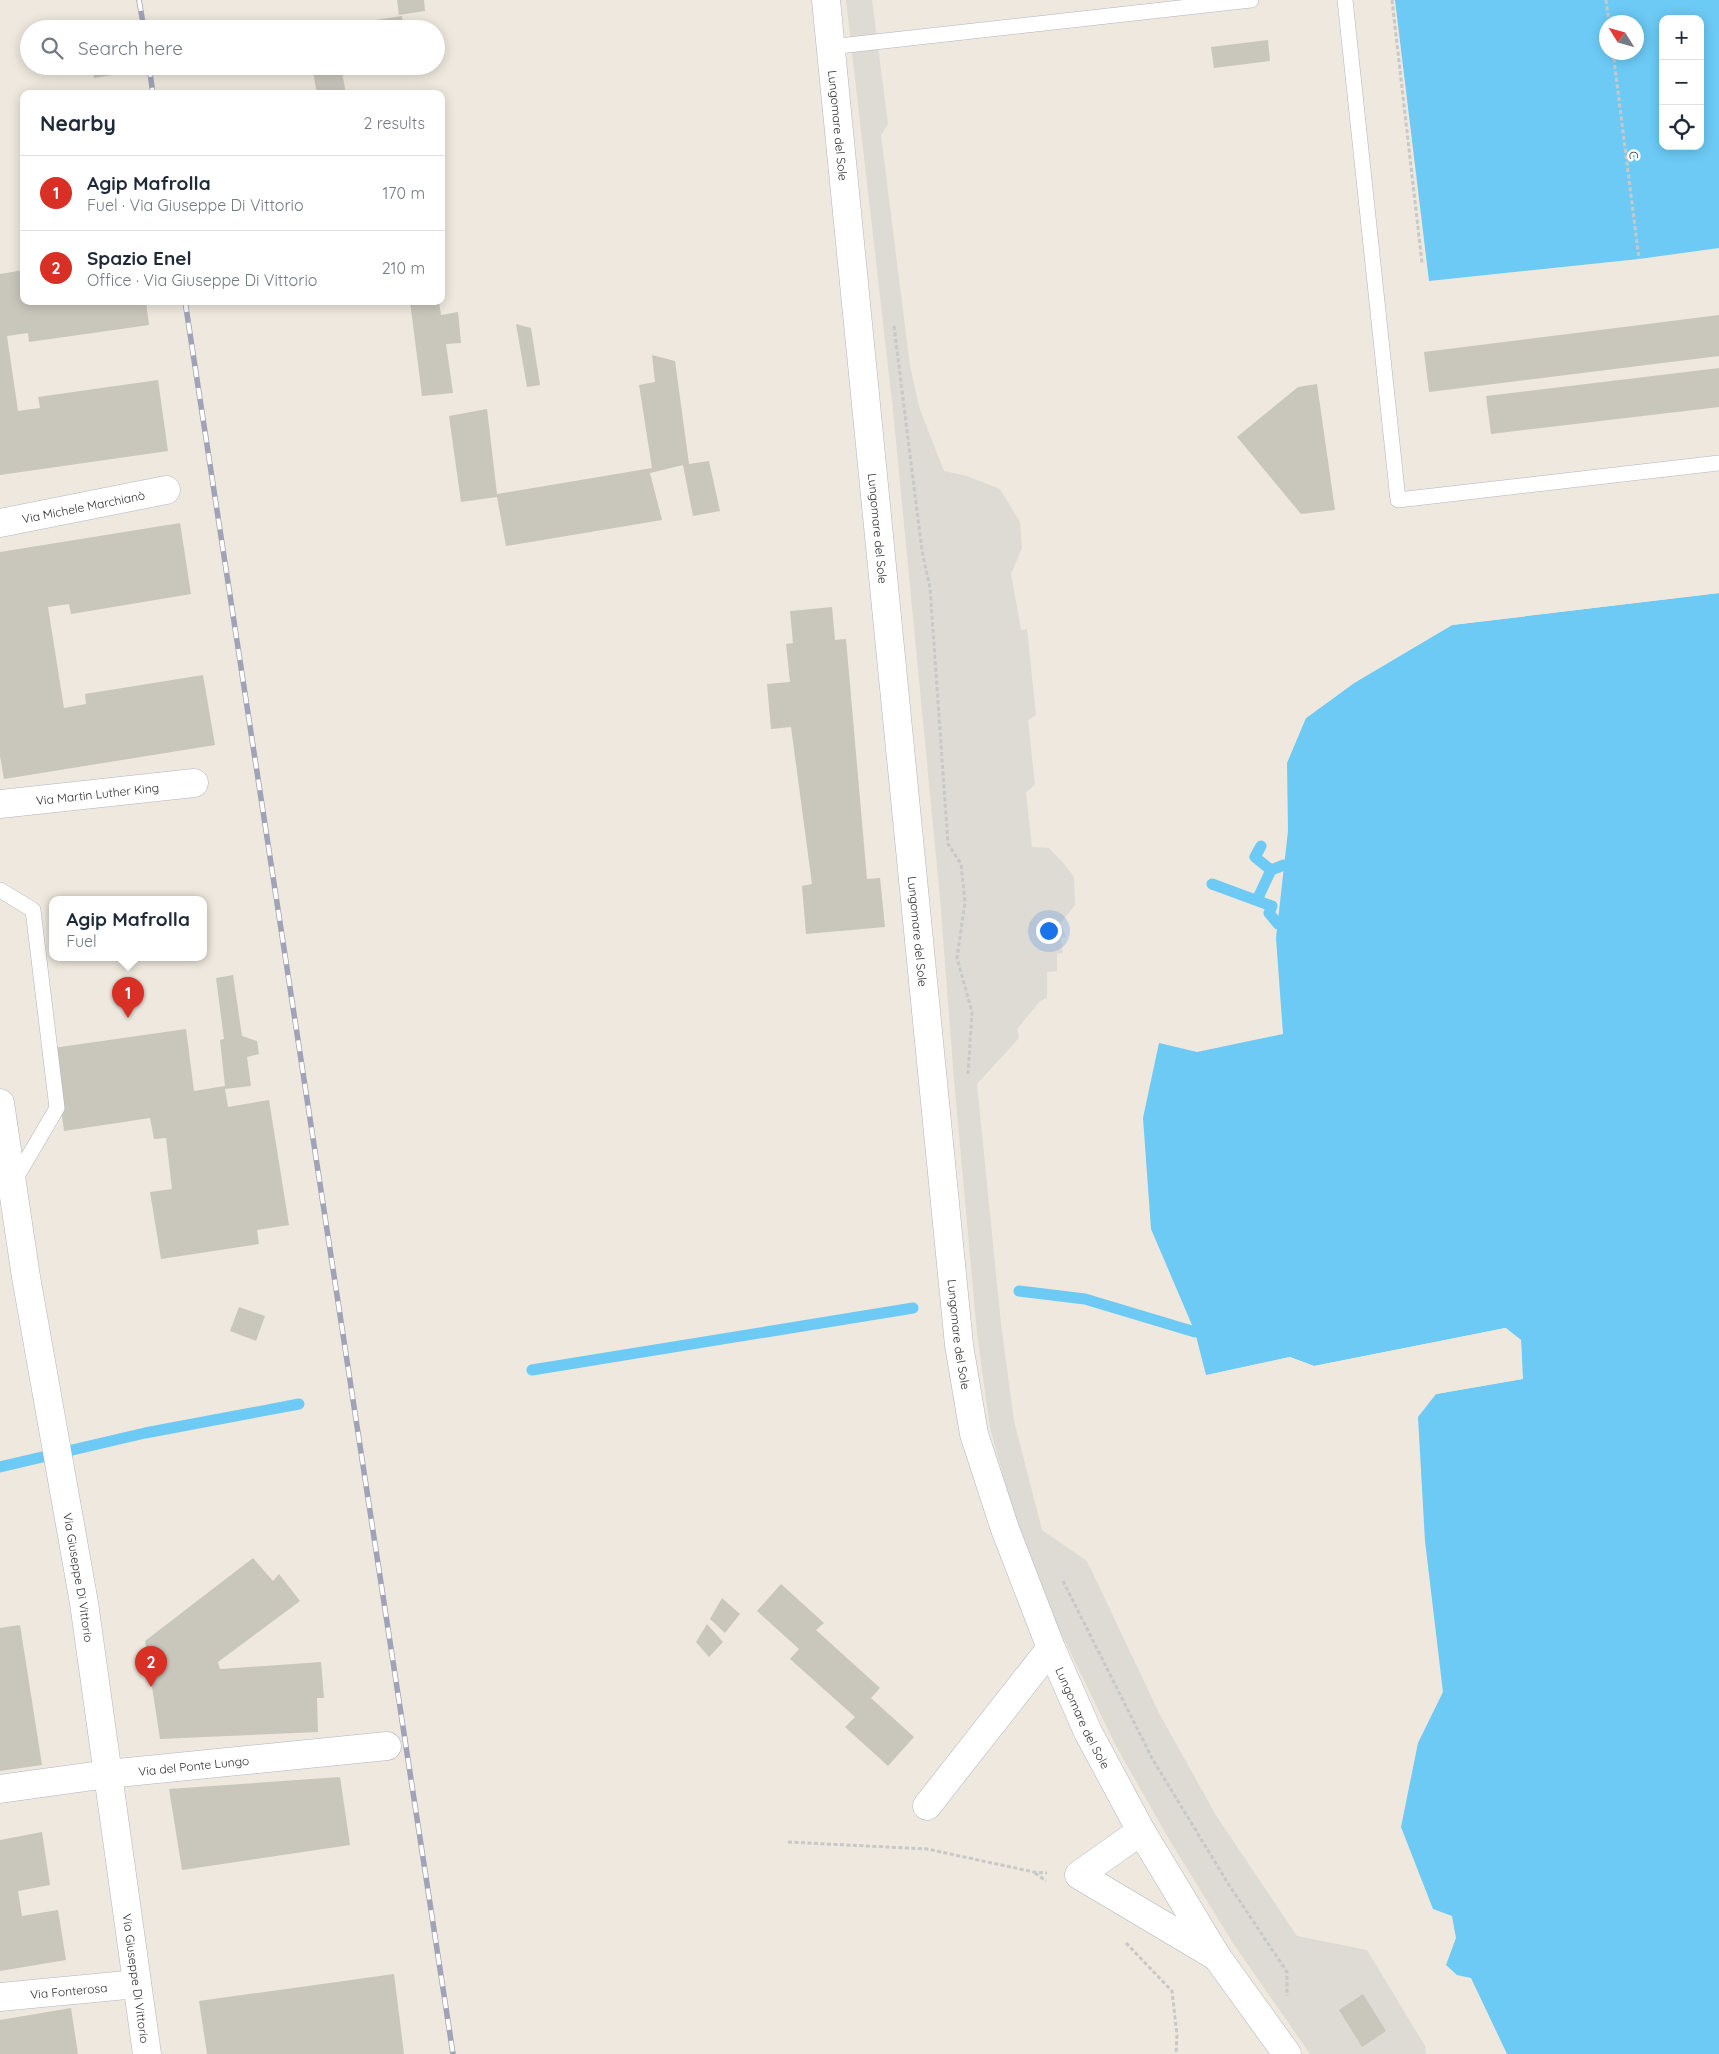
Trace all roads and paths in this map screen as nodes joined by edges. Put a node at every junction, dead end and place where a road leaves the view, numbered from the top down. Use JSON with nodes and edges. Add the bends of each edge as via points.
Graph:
{"nodes":[{"id":1,"x":826,"y":0,"type":"edge"},
{"id":2,"x":1251,"y":0,"type":"edge"},
{"id":3,"x":1345,"y":0,"type":"edge"},
{"id":4,"x":1392,"y":0,"type":"edge"},
{"id":5,"x":1606,"y":0,"type":"edge"},
{"id":6,"x":1608,"y":15,"type":"edge"},
{"id":7,"x":830,"y":47,"type":"junction"},
{"id":8,"x":1614,"y":60,"type":"edge"},
{"id":9,"x":1638,"y":259,"type":"dead end"},
{"id":10,"x":1422,"y":263,"type":"dead end"},
{"id":11,"x":893,"y":316,"type":"dead end"},
{"id":12,"x":1719,"y":463,"type":"edge"},
{"id":13,"x":166,"y":490,"type":"dead end"},
{"id":14,"x":0,"y":523,"type":"edge"},
{"id":15,"x":194,"y":783,"type":"dead end"},
{"id":16,"x":0,"y":804,"type":"edge"},
{"id":17,"x":0,"y":890,"type":"edge"},
{"id":18,"x":967,"y":1080,"type":"dead end"},
{"id":19,"x":0,"y":1103,"type":"edge"},
{"id":20,"x":12,"y":1185,"type":"junction"},
{"id":21,"x":1062,"y":1580,"type":"dead end"},
{"id":22,"x":1051,"y":1648,"type":"junction"},
{"id":23,"x":387,"y":1746,"type":"dead end"},
{"id":24,"x":108,"y":1774,"type":"junction"},
{"id":25,"x":0,"y":1789,"type":"edge"},
{"id":26,"x":927,"y":1806,"type":"dead end"},
{"id":27,"x":1141,"y":1831,"type":"junction"},
{"id":28,"x":788,"y":1842,"type":"dead end"},
{"id":29,"x":1034,"y":1872,"type":"junction"},
{"id":30,"x":1079,"y":1875,"type":"junction"},
{"id":31,"x":1050,"y":1884,"type":"dead end"},
{"id":32,"x":1120,"y":1938,"type":"dead end"},
{"id":33,"x":1217,"y":1957,"type":"junction"},
{"id":34,"x":137,"y":1984,"type":"junction"},
{"id":35,"x":0,"y":1997,"type":"edge"},
{"id":36,"x":1292,"y":2004,"type":"dead end"},
{"id":37,"x":147,"y":2054,"type":"edge"},
{"id":38,"x":1176,"y":2054,"type":"edge"},
{"id":39,"x":1286,"y":2054,"type":"edge"}],
"edges":[{"from":1,"to":7,"type":"street","name":"Lungomare del Sole"},
{"from":2,"to":7,"type":"lane"},
{"from":3,"to":12,"type":"lane","via":[[1398,500]]},
{"from":4,"to":10,"type":"path"},
{"from":5,"to":6,"type":"path"},
{"from":7,"to":22,"type":"street","name":"Lungomare del Sole","via":[[959,1345],[974,1434],[1005,1529]]},
{"from":8,"to":9,"type":"path","name":"C"},
{"from":11,"to":18,"type":"path","via":[[922,551],[930,588],[948,844],[961,864],[965,902],[957,958],[972,1012]]},
{"from":13,"to":14,"type":"street","name":"Via Michele Marchianò"},
{"from":15,"to":16,"type":"street","name":"Via Martin Luther King"},
{"from":17,"to":20,"type":"lane","via":[[33,910],[57,1108]]},
{"from":19,"to":20,"type":"street","name":"Via Giuseppe Di Vittorio"},
{"from":20,"to":24,"type":"street","name":"Via Giuseppe Di Vittorio","via":[[84,1603]]},
{"from":21,"to":36,"type":"path","via":[[1153,1760],[1229,1885],[1287,1972],[1286,1996]]},
{"from":22,"to":26,"type":"street"},
{"from":22,"to":27,"type":"street","name":"Lungomare del Sole","via":[[1088,1732]]},
{"from":23,"to":24,"type":"street","name":"Via del Ponte Lungo"},
{"from":24,"to":25,"type":"street","name":"Via del Ponte Lungo"},
{"from":24,"to":34,"type":"street","name":"Via Giuseppe Di Vittorio"},
{"from":27,"to":30,"type":"street"},
{"from":27,"to":33,"type":"street","name":"Lungomare del Sole"},
{"from":28,"to":29,"type":"path","via":[[927,1849]]},
{"from":29,"to":30,"type":"path"},
{"from":29,"to":31,"type":"path"},
{"from":30,"to":33,"type":"street","name":"Lungomare del Sole"},
{"from":32,"to":38,"type":"path","via":[[1172,1991]]},
{"from":33,"to":39,"type":"street","name":"Lungomare del Sole"},
{"from":34,"to":35,"type":"street","name":"Via Fonterosa"},
{"from":34,"to":37,"type":"street","name":"Via Giuseppe Di Vittorio"}]}
